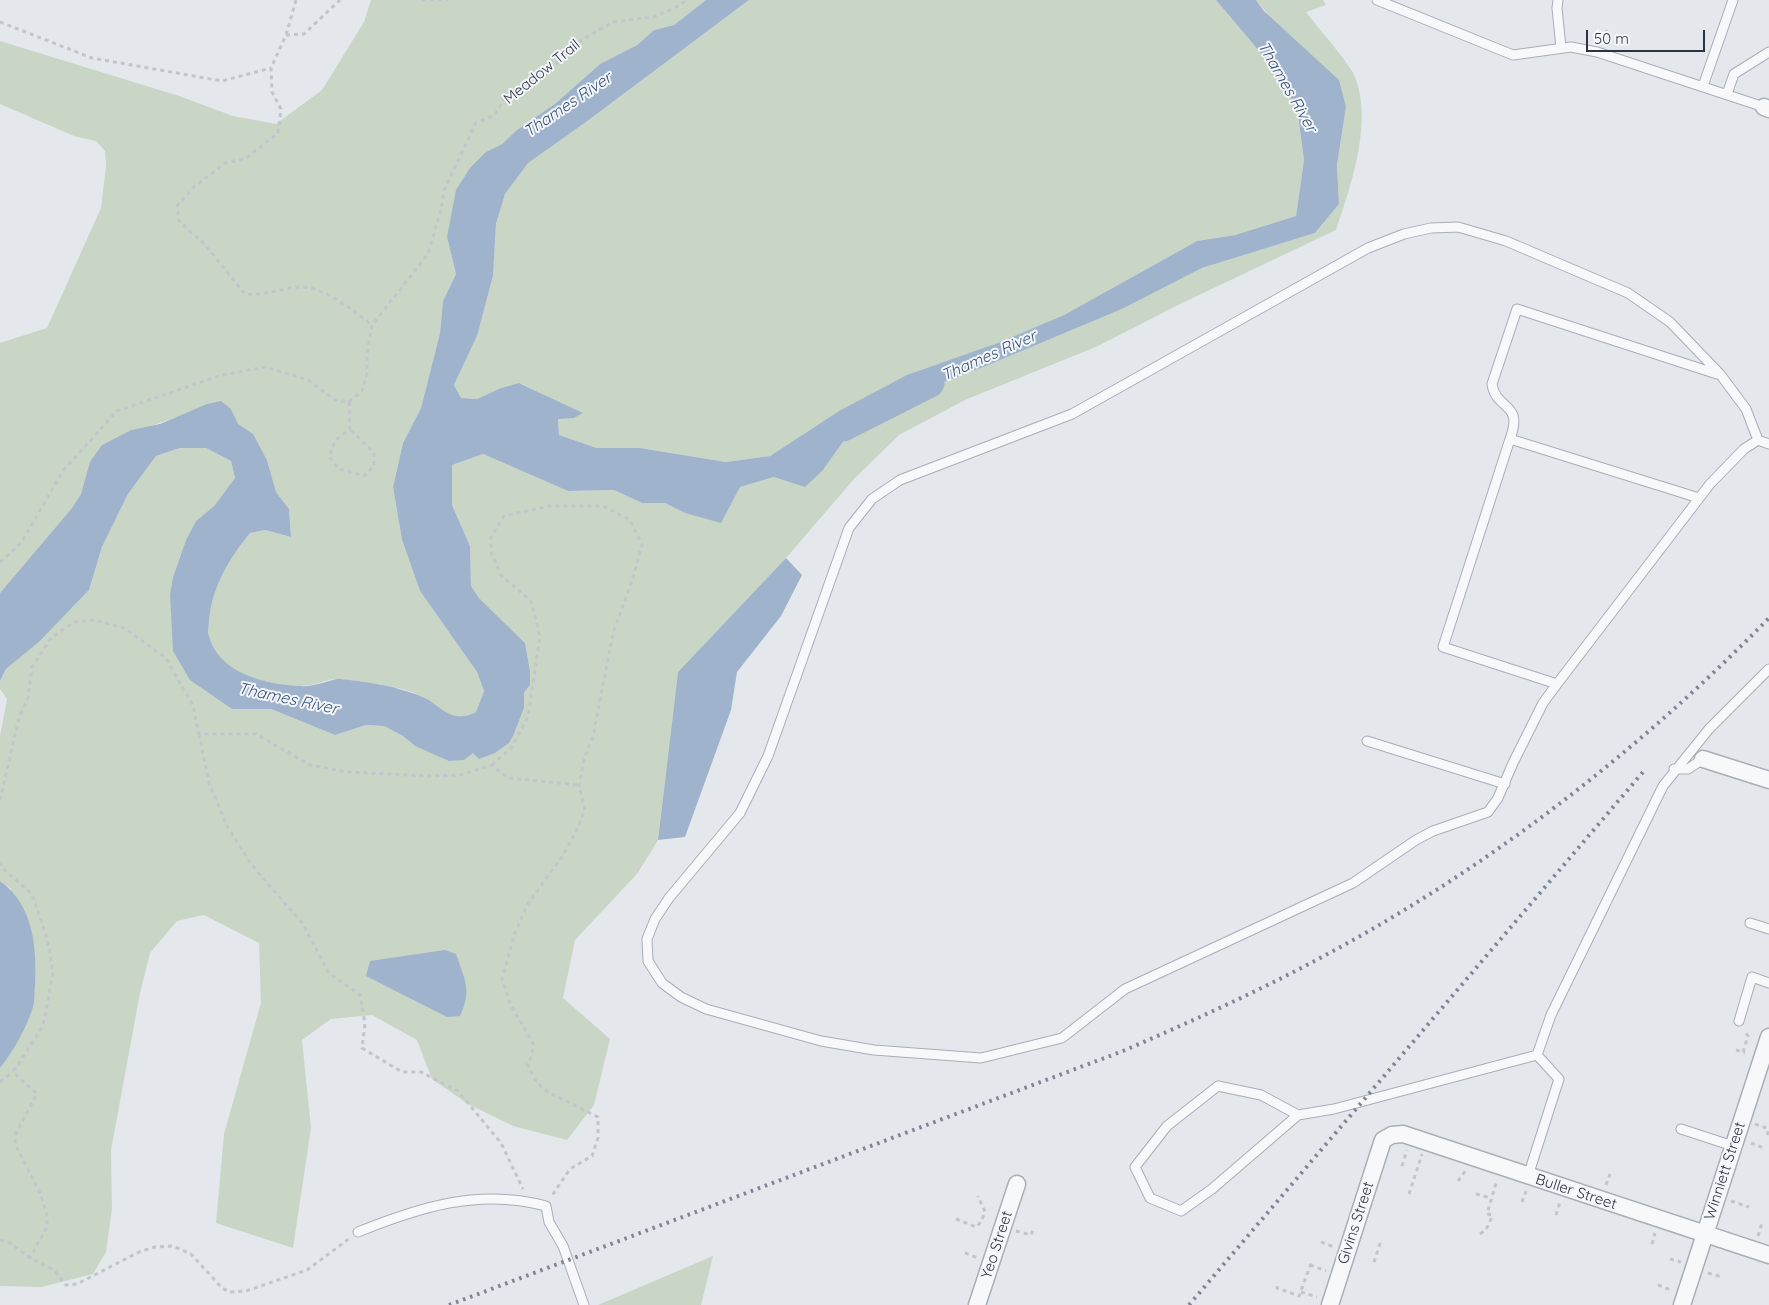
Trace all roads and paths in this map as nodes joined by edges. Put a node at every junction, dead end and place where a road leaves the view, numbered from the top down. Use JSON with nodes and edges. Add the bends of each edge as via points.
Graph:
{"nodes":[{"id":1,"x":296,"y":0,"type":"edge"},
{"id":2,"x":340,"y":0,"type":"edge"},
{"id":3,"x":422,"y":0,"type":"edge"},
{"id":4,"x":448,"y":0,"type":"edge"},
{"id":5,"x":686,"y":0,"type":"edge"},
{"id":6,"x":1377,"y":0,"type":"edge"},
{"id":7,"x":1558,"y":0,"type":"edge"},
{"id":8,"x":1732,"y":0,"type":"edge"},
{"id":9,"x":0,"y":22,"type":"edge"},
{"id":10,"x":286,"y":35,"type":"junction"},
{"id":11,"x":1561,"y":48,"type":"junction"},
{"id":12,"x":1769,"y":52,"type":"edge"},
{"id":13,"x":271,"y":68,"type":"junction"},
{"id":14,"x":1703,"y":86,"type":"junction"},
{"id":15,"x":1727,"y":94,"type":"junction"},
{"id":16,"x":1767,"y":108,"type":"edge"},
{"id":17,"x":372,"y":325,"type":"junction"},
{"id":18,"x":1720,"y":374,"type":"junction"},
{"id":19,"x":350,"y":402,"type":"junction"},
{"id":20,"x":350,"y":429,"type":"junction"},
{"id":21,"x":1510,"y":439,"type":"junction"},
{"id":22,"x":1758,"y":440,"type":"junction"},
{"id":23,"x":1769,"y":444,"type":"edge"},
{"id":24,"x":1699,"y":498,"type":"junction"},
{"id":25,"x":0,"y":562,"type":"edge"},
{"id":26,"x":1769,"y":669,"type":"edge"},
{"id":27,"x":1557,"y":684,"type":"junction"},
{"id":28,"x":199,"y":734,"type":"junction"},
{"id":29,"x":1367,"y":741,"type":"dead end"},
{"id":30,"x":1703,"y":759,"type":"joint"},
{"id":31,"x":492,"y":766,"type":"junction"},
{"id":32,"x":1674,"y":769,"type":"junction"},
{"id":33,"x":1769,"y":780,"type":"edge"},
{"id":34,"x":1504,"y":784,"type":"junction"},
{"id":35,"x":579,"y":785,"type":"junction"},
{"id":36,"x":0,"y":800,"type":"edge"},
{"id":37,"x":0,"y":862,"type":"edge"},
{"id":38,"x":1750,"y":923,"type":"dead end"},
{"id":39,"x":1769,"y":929,"type":"edge"},
{"id":40,"x":1769,"y":983,"type":"edge"},
{"id":41,"x":1739,"y":1021,"type":"joint"},
{"id":42,"x":1769,"y":1037,"type":"edge"},
{"id":43,"x":1736,"y":1050,"type":"dead end"},
{"id":44,"x":1743,"y":1052,"type":"junction"},
{"id":45,"x":1751,"y":1054,"type":"dead end"},
{"id":46,"x":1537,"y":1055,"type":"junction"},
{"id":47,"x":13,"y":1072,"type":"junction"},
{"id":48,"x":0,"y":1082,"type":"edge"},
{"id":49,"x":1298,"y":1116,"type":"junction"},
{"id":50,"x":1752,"y":1123,"type":"dead end"},
{"id":51,"x":1681,"y":1129,"type":"dead end"},
{"id":52,"x":1769,"y":1130,"type":"edge"},
{"id":53,"x":1767,"y":1135,"type":"dead end"},
{"id":54,"x":1383,"y":1140,"type":"joint"},
{"id":55,"x":1740,"y":1144,"type":"junction"},
{"id":56,"x":1408,"y":1148,"type":"dead end"},
{"id":57,"x":1764,"y":1148,"type":"dead end"},
{"id":58,"x":1422,"y":1153,"type":"dead end"},
{"id":59,"x":1402,"y":1166,"type":"dead end"},
{"id":60,"x":1468,"y":1168,"type":"dead end"},
{"id":61,"x":1497,"y":1177,"type":"dead end"},
{"id":62,"x":1458,"y":1181,"type":"dead end"},
{"id":63,"x":1527,"y":1181,"type":"junction"},
{"id":64,"x":1017,"y":1184,"type":"dead end"},
{"id":65,"x":1409,"y":1194,"type":"dead end"},
{"id":66,"x":1476,"y":1194,"type":"dead end"},
{"id":67,"x":978,"y":1196,"type":"dead end"},
{"id":68,"x":1491,"y":1198,"type":"junction"},
{"id":69,"x":1561,"y":1198,"type":"dead end"},
{"id":70,"x":522,"y":1200,"type":"junction"},
{"id":71,"x":1727,"y":1200,"type":"dead end"},
{"id":72,"x":1522,"y":1202,"type":"dead end"},
{"id":73,"x":546,"y":1206,"type":"junction"},
{"id":74,"x":1749,"y":1207,"type":"dead end"},
{"id":75,"x":1556,"y":1216,"type":"dead end"},
{"id":76,"x":956,"y":1219,"type":"dead end"},
{"id":77,"x":1762,"y":1223,"type":"dead end"},
{"id":78,"x":1656,"y":1229,"type":"dead end"},
{"id":79,"x":1014,"y":1230,"type":"dead end"},
{"id":80,"x":1033,"y":1230,"type":"dead end"},
{"id":81,"x":358,"y":1232,"type":"joint"},
{"id":82,"x":1480,"y":1234,"type":"dead end"},
{"id":83,"x":1705,"y":1234,"type":"junction"},
{"id":84,"x":1757,"y":1238,"type":"dead end"},
{"id":85,"x":0,"y":1240,"type":"edge"},
{"id":86,"x":1381,"y":1241,"type":"dead end"},
{"id":87,"x":1320,"y":1242,"type":"dead end"},
{"id":88,"x":1652,"y":1244,"type":"dead end"},
{"id":89,"x":1336,"y":1247,"type":"dead end"},
{"id":90,"x":965,"y":1253,"type":"dead end"},
{"id":91,"x":1769,"y":1255,"type":"edge"},
{"id":92,"x":30,"y":1258,"type":"junction"},
{"id":93,"x":981,"y":1259,"type":"dead end"},
{"id":94,"x":1670,"y":1259,"type":"dead end"},
{"id":95,"x":1374,"y":1262,"type":"dead end"},
{"id":96,"x":1683,"y":1263,"type":"dead end"},
{"id":97,"x":1328,"y":1271,"type":"dead end"},
{"id":98,"x":1704,"y":1271,"type":"dead end"},
{"id":99,"x":1722,"y":1277,"type":"dead end"},
{"id":100,"x":1658,"y":1285,"type":"dead end"},
{"id":101,"x":1277,"y":1286,"type":"dead end"},
{"id":102,"x":1673,"y":1290,"type":"dead end"},
{"id":103,"x":1301,"y":1292,"type":"junction"},
{"id":104,"x":1324,"y":1301,"type":"edge"},
{"id":105,"x":584,"y":1305,"type":"edge"},
{"id":106,"x":977,"y":1305,"type":"edge"},
{"id":107,"x":1682,"y":1305,"type":"edge"}],
"edges":[{"from":1,"to":10,"type":"path"},
{"from":2,"to":10,"type":"path","via":[[304,34]]},
{"from":3,"to":4,"type":"path"},
{"from":5,"to":17,"type":"path","name":"Meadow Trail","via":[[653,17],[613,22],[583,39],[556,64],[504,99],[495,115],[476,123],[444,190],[428,254]]},
{"from":6,"to":11,"type":"lane","via":[[1513,55]]},
{"from":7,"to":11,"type":"lane"},
{"from":8,"to":14,"type":"lane"},
{"from":9,"to":13,"type":"path","via":[[92,58],[222,81]]},
{"from":10,"to":13,"type":"path"},
{"from":11,"to":14,"type":"lane","via":[[1598,52]]},
{"from":12,"to":15,"type":"lane","via":[[1734,74]]},
{"from":13,"to":17,"type":"path","via":[[272,92],[280,109],[278,133],[245,159],[225,164],[194,187],[177,206],[179,220],[206,246],[245,294],[258,295],[301,287],[338,298]]},
{"from":14,"to":15,"type":"lane"},
{"from":15,"to":16,"type":"lane"},
{"from":17,"to":19,"type":"path","name":"Meadow Trail","via":[[362,391]]},
{"from":18,"to":21,"type":"lane","via":[[1517,309],[1492,384],[1515,420]]},
{"from":18,"to":22,"type":"lane","via":[[1746,408]]},
{"from":18,"to":34,"type":"lane","via":[[1670,322],[1628,293],[1489,235],[1458,227],[1431,228],[1368,248],[1072,414],[900,480],[872,499],[849,528],[756,783],[740,813],[655,919],[647,939],[648,961],[662,983],[706,1009],[811,1038],[874,1050],[969,1058],[996,1056],[1062,1038],[1125,989],[1353,883],[1433,831],[1488,812],[1494,807]]},
{"from":19,"to":20,"type":"path"},
{"from":19,"to":25,"type":"path","via":[[335,400],[308,380],[266,368],[222,375],[117,411],[63,472],[21,543]]},
{"from":20,"to":20,"type":"path","via":[[335,441],[329,457],[339,469],[364,476],[374,466],[374,453]]},
{"from":21,"to":24,"type":"lane"},
{"from":21,"to":27,"type":"lane","via":[[1443,647]]},
{"from":22,"to":23,"type":"lane"},
{"from":22,"to":24,"type":"lane","via":[[1732,461]]},
{"from":24,"to":27,"type":"lane"},
{"from":26,"to":32,"type":"lane"},
{"from":27,"to":34,"type":"lane","via":[[1534,721]]},
{"from":28,"to":31,"type":"path","via":[[256,734],[310,764],[347,772],[460,775]]},
{"from":28,"to":36,"type":"path","via":[[194,706],[166,658],[124,628],[94,620],[74,622],[51,638],[32,667],[28,698],[19,718]]},
{"from":28,"to":70,"type":"path","via":[[209,782],[227,826],[252,864],[302,923],[329,973],[360,995],[365,1024],[362,1048],[402,1072],[421,1072],[458,1091],[501,1143],[523,1187]]},
{"from":29,"to":34,"type":"lane"},
{"from":30,"to":32,"type":"lane","via":[[1688,769]]},
{"from":30,"to":33,"type":"street"},
{"from":31,"to":35,"type":"path","via":[[508,778]]},
{"from":31,"to":35,"type":"path","via":[[511,748],[528,717],[540,636],[531,601],[501,575],[494,563],[491,537],[504,516],[550,506],[603,506],[630,520],[642,544],[612,633],[595,728]]},
{"from":32,"to":46,"type":"lane","via":[[1555,1006]]},
{"from":35,"to":73,"type":"path","via":[[584,810],[582,818],[562,857],[527,905],[502,979],[510,1004],[533,1043],[532,1056],[527,1064],[537,1083],[548,1092],[598,1117],[598,1138],[592,1156],[570,1169]]},
{"from":37,"to":47,"type":"path","via":[[2,868],[32,894],[47,938],[53,972],[43,1026]]},
{"from":38,"to":39,"type":"lane"},
{"from":40,"to":41,"type":"lane","via":[[1752,977]]},
{"from":41,"to":44,"type":"path","via":[[1748,1036]]},
{"from":42,"to":55,"type":"street","name":"Winniett Street"},
{"from":43,"to":44,"type":"path"},
{"from":44,"to":45,"type":"path"},
{"from":46,"to":49,"type":"lane"},
{"from":46,"to":63,"type":"lane","via":[[1559,1079]]},
{"from":47,"to":48,"type":"path"},
{"from":47,"to":92,"type":"path","via":[[37,1094],[16,1133],[15,1144],[40,1193],[47,1215],[47,1227]]},
{"from":49,"to":49,"type":"lane","via":[[1212,1189],[1180,1211],[1150,1198],[1135,1167],[1167,1126],[1218,1086],[1261,1095]]},
{"from":50,"to":52,"type":"path"},
{"from":51,"to":55,"type":"lane"},
{"from":52,"to":53,"type":"path"},
{"from":54,"to":63,"type":"street","name":"Buller Street","via":[[1403,1134]]},
{"from":54,"to":104,"type":"street","name":"Givins Street"},
{"from":55,"to":57,"type":"path"},
{"from":55,"to":83,"type":"street","name":"Winniett Street"},
{"from":56,"to":59,"type":"path"},
{"from":58,"to":65,"type":"path"},
{"from":60,"to":62,"type":"path"},
{"from":61,"to":68,"type":"path"},
{"from":63,"to":72,"type":"path"},
{"from":63,"to":83,"type":"street","name":"Buller Street"},
{"from":64,"to":106,"type":"street","name":"Yeo Street"},
{"from":66,"to":68,"type":"path"},
{"from":67,"to":76,"type":"path","via":[[984,1212],[981,1222],[976,1226]]},
{"from":68,"to":82,"type":"path","via":[[1487,1214],[1492,1215],[1490,1223]]},
{"from":69,"to":75,"type":"path"},
{"from":70,"to":73,"type":"lane"},
{"from":70,"to":81,"type":"lane","via":[[472,1198],[407,1212]]},
{"from":71,"to":74,"type":"path"},
{"from":73,"to":105,"type":"lane","via":[[549,1222],[562,1246]]},
{"from":77,"to":84,"type":"path"},
{"from":78,"to":88,"type":"path"},
{"from":79,"to":80,"type":"path","via":[[1031,1235]]},
{"from":81,"to":92,"type":"path","via":[[307,1270],[238,1293],[222,1288],[190,1254],[173,1246],[155,1246],[77,1284],[66,1285],[54,1270]]},
{"from":83,"to":91,"type":"street","name":"Buller Street"},
{"from":83,"to":107,"type":"street","name":"Winniett Street"},
{"from":85,"to":92,"type":"path","via":[[10,1243]]},
{"from":86,"to":95,"type":"path"},
{"from":87,"to":89,"type":"path"},
{"from":90,"to":93,"type":"path"},
{"from":94,"to":96,"type":"path"},
{"from":97,"to":103,"type":"path","via":[[1311,1263]]},
{"from":98,"to":99,"type":"path"},
{"from":100,"to":102,"type":"path"},
{"from":101,"to":103,"type":"path","via":[[1300,1296]]},
{"from":103,"to":104,"type":"path"}]}
